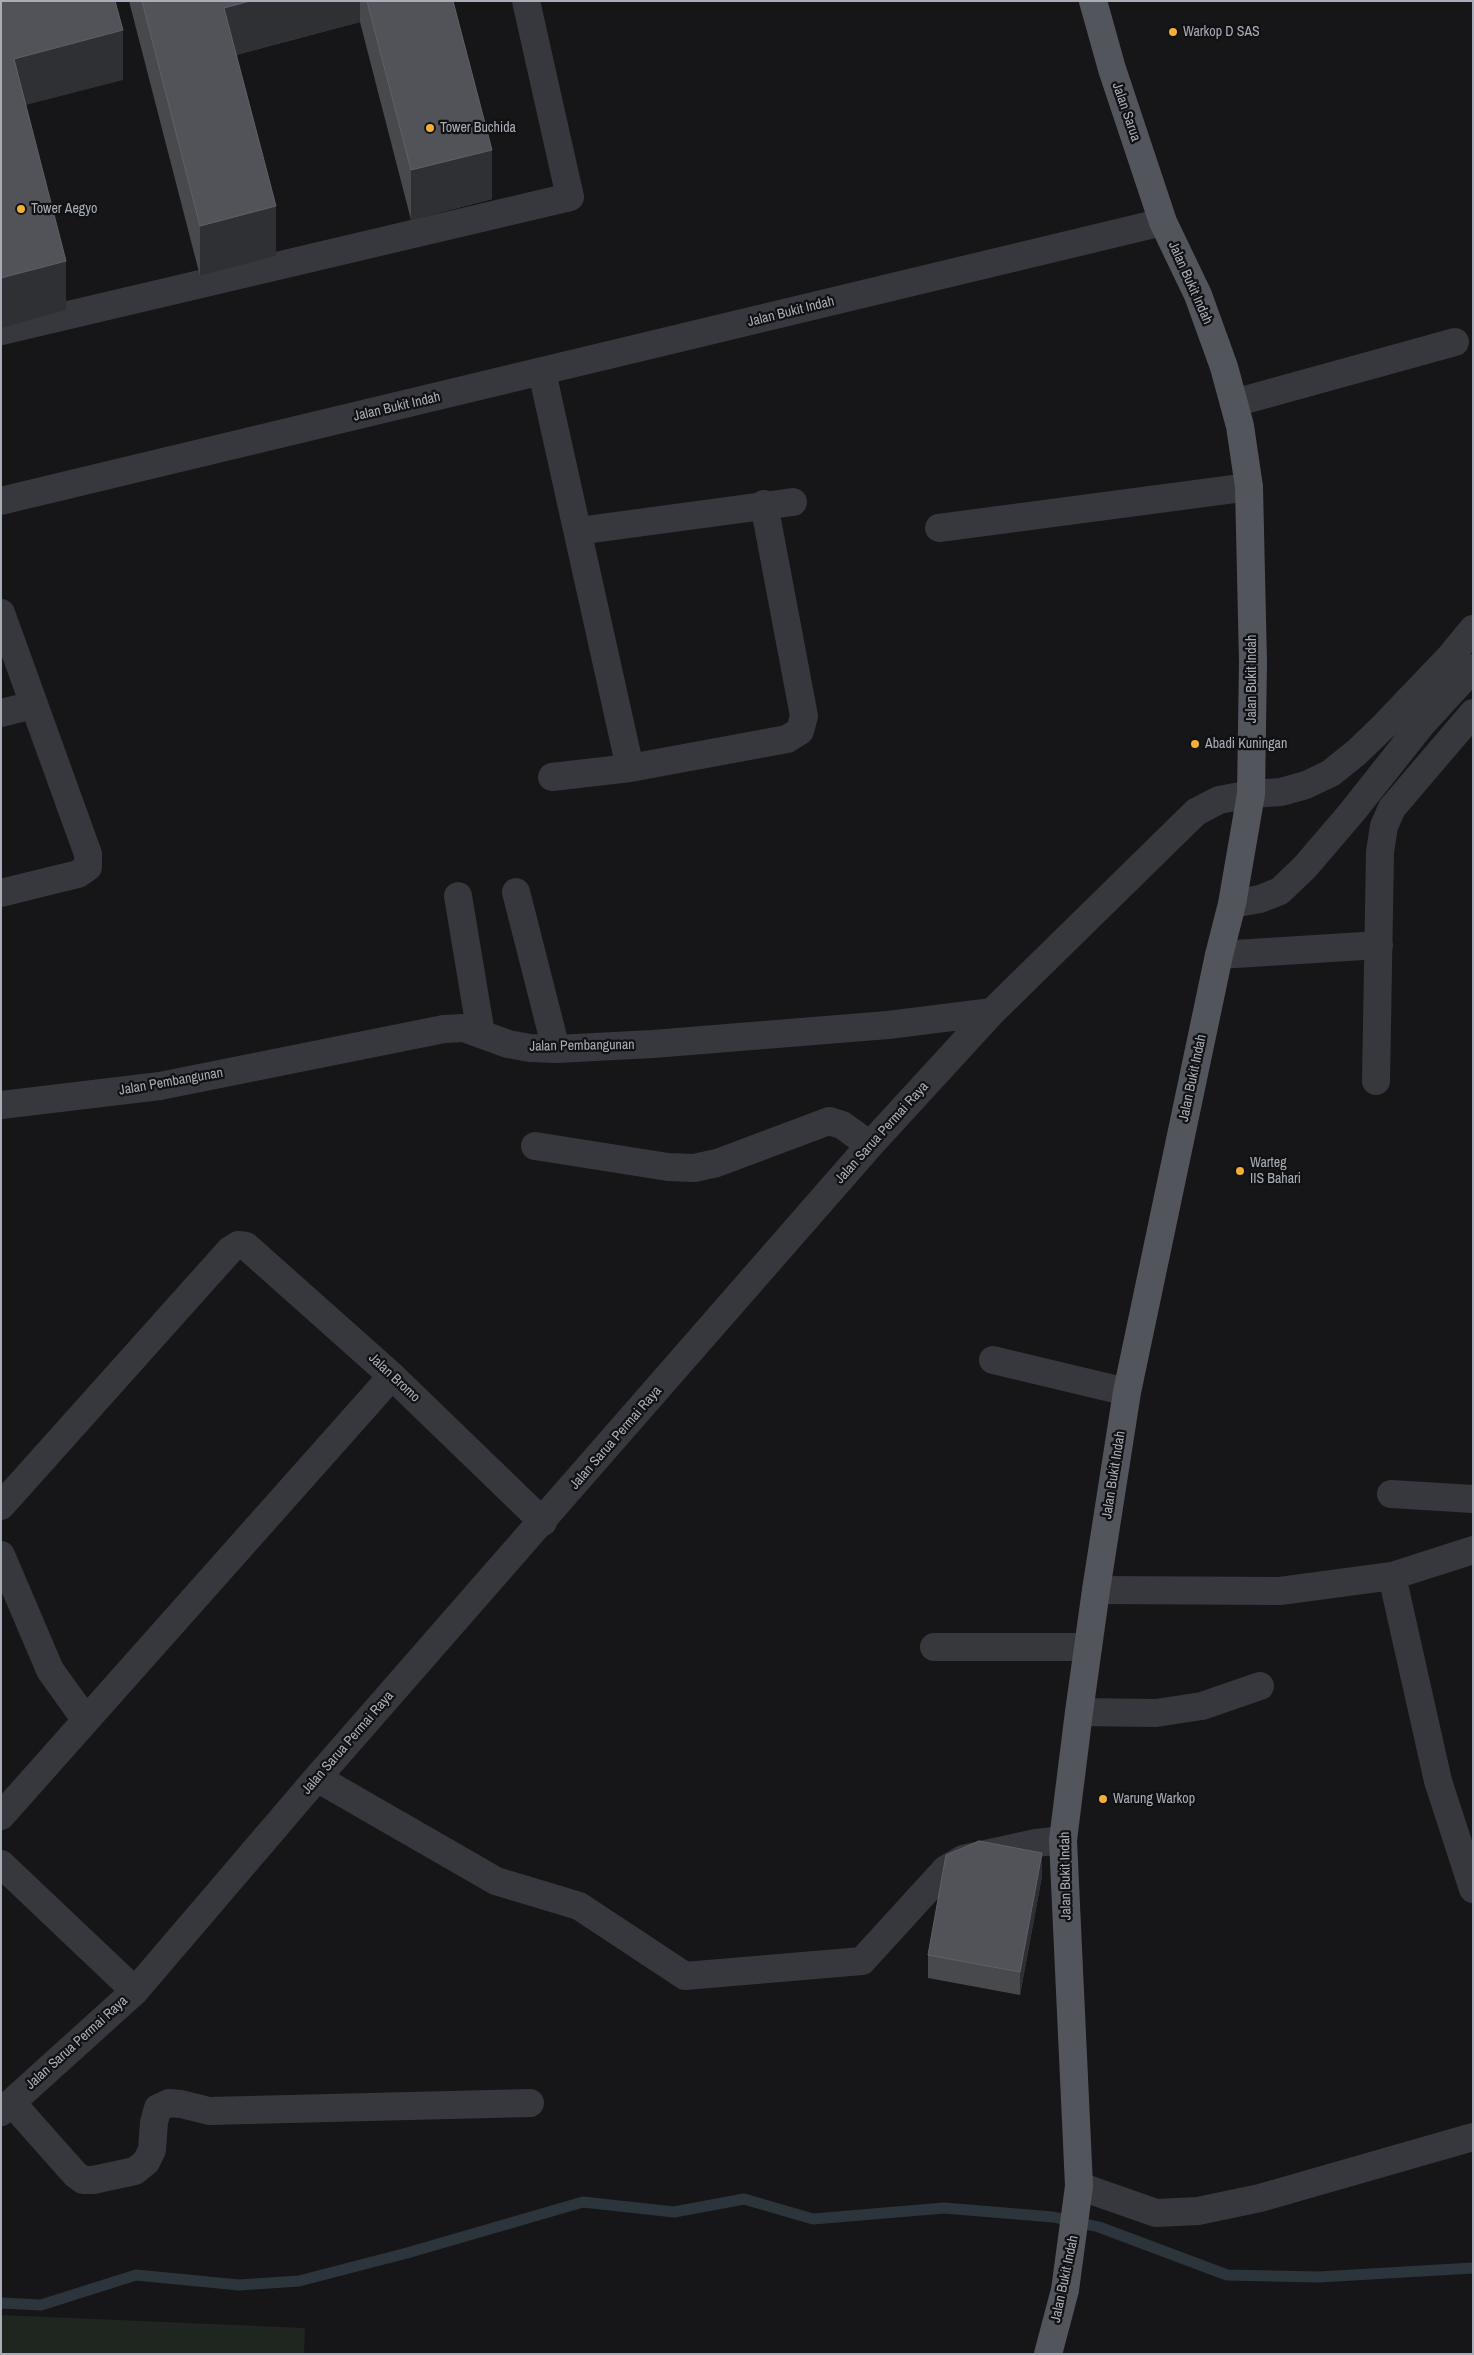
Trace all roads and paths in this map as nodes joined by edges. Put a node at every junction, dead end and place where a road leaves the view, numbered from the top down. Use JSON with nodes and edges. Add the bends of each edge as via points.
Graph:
{"nodes":[{"id":1,"x":526,"y":1,"type":"edge"},
{"id":2,"x":1093,"y":1,"type":"edge"},
{"id":3,"x":1163,"y":222,"type":"junction"},
{"id":4,"x":1,"y":331,"type":"edge"},
{"id":5,"x":1454,"y":342,"type":"dead end"},
{"id":6,"x":542,"y":372,"type":"junction"},
{"id":7,"x":1234,"y":403,"type":"junction"},
{"id":8,"x":1249,"y":487,"type":"junction"},
{"id":9,"x":1,"y":501,"type":"edge"},
{"id":10,"x":793,"y":502,"type":"dead end"},
{"id":11,"x":764,"y":504,"type":"junction"},
{"id":12,"x":939,"y":528,"type":"dead end"},
{"id":13,"x":578,"y":531,"type":"junction"},
{"id":14,"x":1,"y":613,"type":"edge"},
{"id":15,"x":1473,"y":629,"type":"edge"},
{"id":16,"x":1473,"y":668,"type":"edge"},
{"id":17,"x":34,"y":705,"type":"junction"},
{"id":18,"x":1,"y":713,"type":"edge"},
{"id":19,"x":1473,"y":713,"type":"edge"},
{"id":20,"x":630,"y":768,"type":"junction"},
{"id":21,"x":552,"y":777,"type":"dead end"},
{"id":22,"x":1251,"y":794,"type":"junction"},
{"id":23,"x":516,"y":892,"type":"dead end"},
{"id":24,"x":1,"y":893,"type":"edge"},
{"id":25,"x":458,"y":896,"type":"dead end"},
{"id":26,"x":1232,"y":904,"type":"junction"},
{"id":27,"x":1379,"y":946,"type":"junction"},
{"id":28,"x":1219,"y":955,"type":"junction"},
{"id":29,"x":992,"y":1012,"type":"junction"},
{"id":30,"x":481,"y":1034,"type":"junction"},
{"id":31,"x":556,"y":1049,"type":"junction"},
{"id":32,"x":1376,"y":1081,"type":"dead end"},
{"id":33,"x":1,"y":1105,"type":"edge"},
{"id":34,"x":870,"y":1145,"type":"junction"},
{"id":35,"x":535,"y":1146,"type":"dead end"},
{"id":36,"x":993,"y":1360,"type":"dead end"},
{"id":37,"x":392,"y":1376,"type":"junction"},
{"id":38,"x":1127,"y":1392,"type":"junction"},
{"id":39,"x":1391,"y":1494,"type":"dead end"},
{"id":40,"x":1473,"y":1498,"type":"edge"},
{"id":41,"x":1,"y":1506,"type":"edge"},
{"id":42,"x":543,"y":1522,"type":"junction"},
{"id":43,"x":1473,"y":1550,"type":"edge"},
{"id":44,"x":1,"y":1555,"type":"edge"},
{"id":45,"x":1392,"y":1576,"type":"junction"},
{"id":46,"x":1096,"y":1590,"type":"junction"},
{"id":47,"x":934,"y":1647,"type":"dead end"},
{"id":48,"x":1088,"y":1648,"type":"junction"},
{"id":49,"x":1260,"y":1686,"type":"dead end"},
{"id":50,"x":1079,"y":1712,"type":"junction"},
{"id":51,"x":85,"y":1720,"type":"junction"},
{"id":52,"x":317,"y":1778,"type":"junction"},
{"id":53,"x":1,"y":1816,"type":"edge"},
{"id":54,"x":1063,"y":1840,"type":"junction"},
{"id":55,"x":1,"y":1864,"type":"edge"},
{"id":56,"x":1473,"y":1889,"type":"edge"},
{"id":57,"x":135,"y":1991,"type":"junction"},
{"id":58,"x":530,"y":2103,"type":"dead end"},
{"id":59,"x":6,"y":2108,"type":"edge"},
{"id":60,"x":1473,"y":2137,"type":"edge"},
{"id":61,"x":1079,"y":2186,"type":"junction"},
{"id":62,"x":1048,"y":2354,"type":"edge"}],
"edges":[{"from":1,"to":4,"type":"street","via":[[570,197]]},
{"from":2,"to":3,"type":"main road","name":"Jalan Sarua"},
{"from":3,"to":6,"type":"street","name":"Jalan Bukit Indah"},
{"from":3,"to":7,"type":"main road","name":"Jalan Bukit Indah","via":[[1198,295]]},
{"from":5,"to":7,"type":"street"},
{"from":6,"to":9,"type":"street","name":"Jalan Bukit Indah"},
{"from":6,"to":13,"type":"street"},
{"from":7,"to":8,"type":"main road","name":"Jalan Bukit Indah"},
{"from":8,"to":12,"type":"street"},
{"from":8,"to":22,"type":"main road","name":"Jalan Bukit Indah"},
{"from":10,"to":11,"type":"street"},
{"from":11,"to":13,"type":"street"},
{"from":11,"to":20,"type":"street","via":[[804,716],[800,730],[787,739]]},
{"from":13,"to":20,"type":"street"},
{"from":14,"to":17,"type":"street"},
{"from":15,"to":22,"type":"street","name":"Jalan Sarua Permai Raya","via":[[1384,726],[1331,773],[1306,785],[1280,792]]},
{"from":16,"to":26,"type":"street","via":[[1421,725],[1305,867],[1280,891]]},
{"from":17,"to":18,"type":"street"},
{"from":17,"to":24,"type":"street","via":[[88,854],[88,867],[78,874]]},
{"from":19,"to":27,"type":"street","via":[[1392,808],[1384,826],[1380,852]]},
{"from":20,"to":21,"type":"street"},
{"from":22,"to":26,"type":"main road","name":"Jalan Bukit Indah"},
{"from":22,"to":29,"type":"street","name":"Jalan Sarua Permai Raya","via":[[1219,800],[1196,812]]},
{"from":23,"to":31,"type":"street"},
{"from":25,"to":30,"type":"street"},
{"from":26,"to":28,"type":"main road","name":"Jalan Bukit Indah"},
{"from":27,"to":28,"type":"street"},
{"from":27,"to":32,"type":"street"},
{"from":28,"to":38,"type":"main road","name":"Jalan Bukit Indah"},
{"from":29,"to":31,"type":"street","name":"Jalan Pembangunan","via":[[879,1025]]},
{"from":29,"to":34,"type":"street","name":"Jalan Sarua Permai Raya"},
{"from":30,"to":31,"type":"street","name":"Jalan Pembangunan","via":[[508,1044]]},
{"from":30,"to":33,"type":"street","name":"Jalan Pembangunan","via":[[464,1028],[444,1028],[160,1086]]},
{"from":34,"to":35,"type":"street","via":[[842,1125],[829,1121],[717,1163],[694,1168],[668,1167]]},
{"from":34,"to":42,"type":"street","name":"Jalan Sarua Permai Raya"},
{"from":36,"to":38,"type":"street"},
{"from":37,"to":41,"type":"street","name":"Jalan Bromo","via":[[246,1246],[238,1245],[230,1250]]},
{"from":37,"to":42,"type":"street","name":"Jalan Bromo"},
{"from":37,"to":51,"type":"street"},
{"from":38,"to":46,"type":"main road","name":"Jalan Bukit Indah"},
{"from":39,"to":40,"type":"street"},
{"from":42,"to":52,"type":"street","name":"Jalan Sarua Permai Raya"},
{"from":43,"to":45,"type":"street"},
{"from":44,"to":51,"type":"street","via":[[50,1670]]},
{"from":45,"to":46,"type":"street","via":[[1280,1591]]},
{"from":45,"to":56,"type":"street","via":[[1438,1781]]},
{"from":46,"to":48,"type":"main road","name":"Jalan Bukit Indah"},
{"from":47,"to":48,"type":"street"},
{"from":48,"to":50,"type":"main road","name":"Jalan Bukit Indah"},
{"from":49,"to":50,"type":"street","via":[[1202,1706],[1156,1713]]},
{"from":50,"to":54,"type":"main road","name":"Jalan Bukit Indah"},
{"from":51,"to":53,"type":"street"},
{"from":52,"to":54,"type":"street","via":[[496,1881],[580,1906],[685,1976],[862,1961],[946,1869],[963,1859]]},
{"from":52,"to":57,"type":"street","name":"Jalan Sarua Permai Raya"},
{"from":54,"to":61,"type":"main road","name":"Jalan Bukit Indah"},
{"from":55,"to":57,"type":"street"},
{"from":57,"to":59,"type":"street","name":"Jalan Sarua Permai Raya"},
{"from":58,"to":59,"type":"street","via":[[209,2110],[168,2103],[158,2108],[152,2150],[146,2162],[135,2170],[93,2180],[83,2180],[75,2174]]},
{"from":60,"to":61,"type":"street","via":[[1260,2198],[1198,2211],[1156,2213]]},
{"from":61,"to":62,"type":"main road","name":"Jalan Bukit Indah","via":[[1065,2290]]}]}
